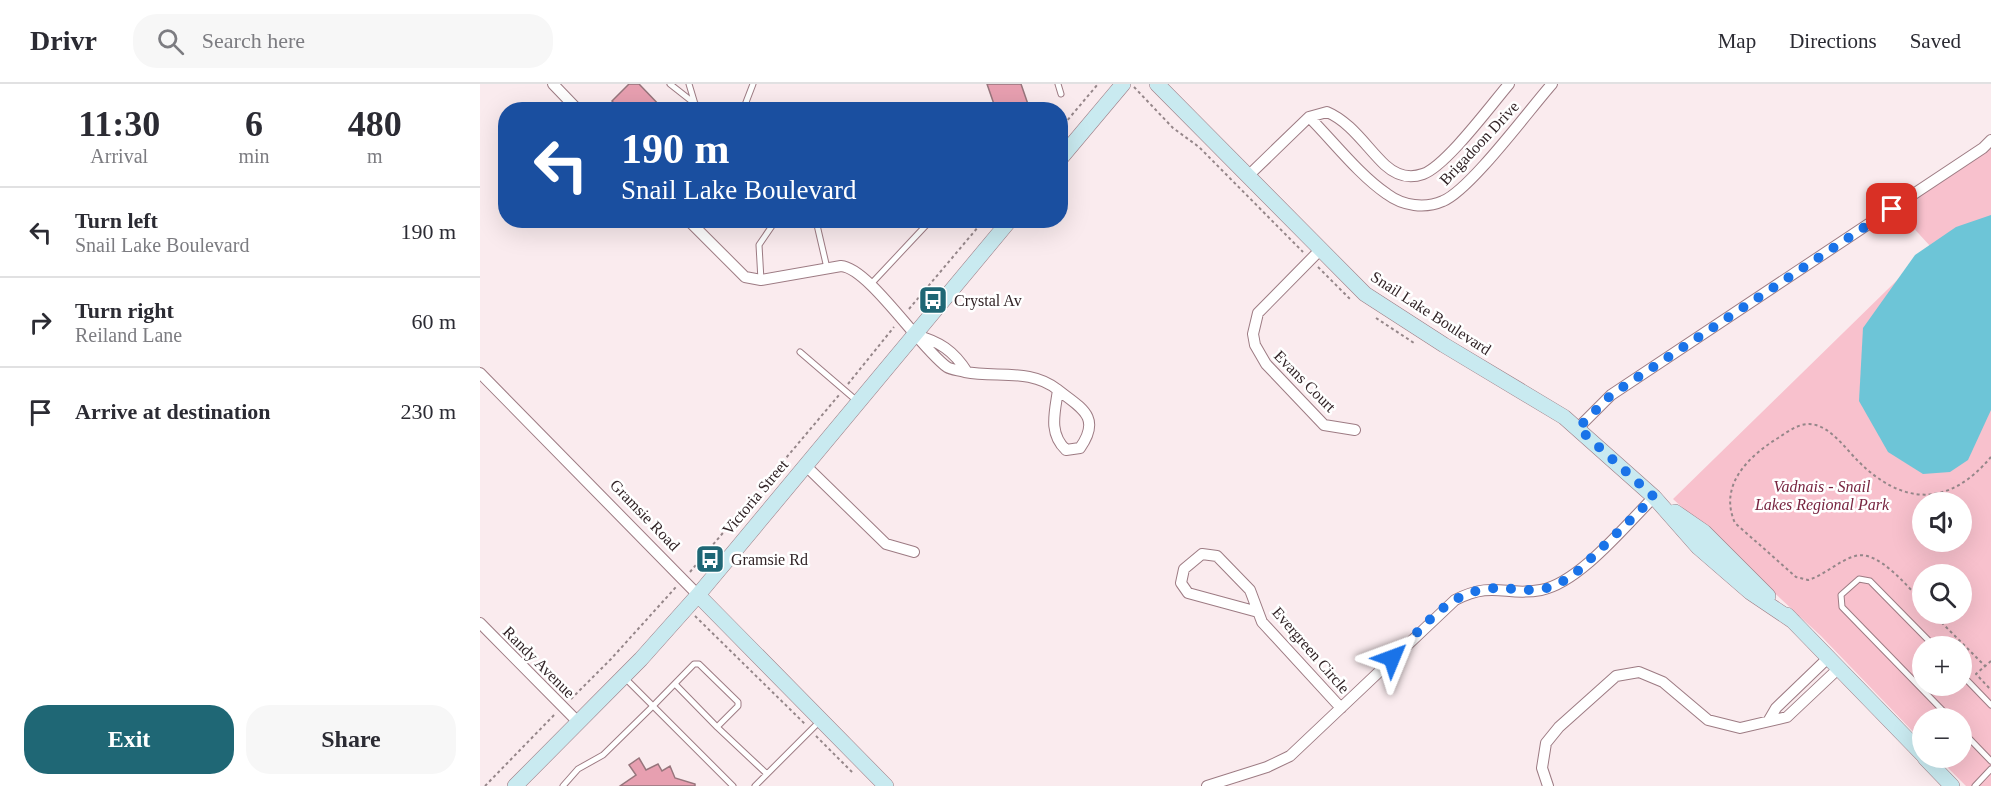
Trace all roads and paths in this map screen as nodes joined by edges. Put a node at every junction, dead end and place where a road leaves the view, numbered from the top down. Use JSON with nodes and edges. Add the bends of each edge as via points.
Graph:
{"nodes":[{"id":1,"x":553,"y":84,"type":"edge"},
{"id":2,"x":670,"y":84,"type":"edge"},
{"id":3,"x":688,"y":84,"type":"edge"},
{"id":4,"x":753,"y":84,"type":"edge"},
{"id":5,"x":1058,"y":84,"type":"edge"},
{"id":6,"x":1098,"y":84,"type":"edge"},
{"id":7,"x":1123,"y":84,"type":"edge"},
{"id":8,"x":1132,"y":84,"type":"edge"},
{"id":9,"x":1157,"y":84,"type":"edge"},
{"id":10,"x":1509,"y":84,"type":"edge"},
{"id":11,"x":1552,"y":84,"type":"edge"},
{"id":12,"x":1061,"y":94,"type":"dead end"},
{"id":13,"x":570,"y":102,"type":"edge"},
{"id":14,"x":692,"y":102,"type":"edge"},
{"id":15,"x":694,"y":102,"type":"edge"},
{"id":16,"x":746,"y":102,"type":"edge"},
{"id":17,"x":1309,"y":117,"type":"junction"},
{"id":18,"x":1068,"y":120,"type":"edge"},
{"id":19,"x":1991,"y":140,"type":"edge"},
{"id":20,"x":1068,"y":149,"type":"edge"},
{"id":21,"x":1248,"y":176,"type":"junction"},
{"id":22,"x":696,"y":228,"type":"edge"},
{"id":23,"x":771,"y":228,"type":"edge"},
{"id":24,"x":818,"y":228,"type":"edge"},
{"id":25,"x":923,"y":228,"type":"edge"},
{"id":26,"x":977,"y":228,"type":"edge"},
{"id":27,"x":1003,"y":228,"type":"edge"},
{"id":28,"x":1315,"y":255,"type":"junction"},
{"id":29,"x":827,"y":269,"type":"junction"},
{"id":30,"x":761,"y":280,"type":"junction"},
{"id":31,"x":870,"y":285,"type":"junction"},
{"id":32,"x":1353,"y":301,"type":"dead end"},
{"id":33,"x":1372,"y":315,"type":"dead end"},
{"id":34,"x":902,"y":318,"type":"junction"},
{"id":35,"x":915,"y":334,"type":"junction"},
{"id":36,"x":1420,"y":346,"type":"dead end"},
{"id":37,"x":800,"y":352,"type":"dead end"},
{"id":38,"x":480,"y":373,"type":"edge"},
{"id":39,"x":844,"y":390,"type":"junction"},
{"id":40,"x":1058,"y":390,"type":"junction"},
{"id":41,"x":858,"y":402,"type":"junction"},
{"id":42,"x":1578,"y":428,"type":"junction"},
{"id":43,"x":1355,"y":430,"type":"dead end"},
{"id":44,"x":1991,"y":457,"type":"edge"},
{"id":45,"x":805,"y":465,"type":"junction"},
{"id":46,"x":1654,"y":497,"type":"junction"},
{"id":47,"x":914,"y":552,"type":"dead end"},
{"id":48,"x":683,"y":579,"type":"junction"},
{"id":49,"x":1912,"y":592,"type":"edge"},
{"id":50,"x":698,"y":595,"type":"junction"},
{"id":51,"x":686,"y":608,"type":"junction"},
{"id":52,"x":1258,"y":612,"type":"junction"},
{"id":53,"x":480,"y":623,"type":"edge"},
{"id":54,"x":1943,"y":624,"type":"edge"},
{"id":55,"x":1924,"y":636,"type":"edge"},
{"id":56,"x":1991,"y":661,"type":"edge"},
{"id":57,"x":1834,"y":663,"type":"junction"},
{"id":58,"x":1985,"y":666,"type":"junction"},
{"id":59,"x":623,"y":676,"type":"junction"},
{"id":60,"x":1912,"y":679,"type":"edge"},
{"id":61,"x":675,"y":684,"type":"junction"},
{"id":62,"x":1972,"y":685,"type":"edge"},
{"id":63,"x":1991,"y":690,"type":"edge"},
{"id":64,"x":1929,"y":696,"type":"edge"},
{"id":65,"x":1991,"y":705,"type":"edge"},
{"id":66,"x":653,"y":706,"type":"junction"},
{"id":67,"x":562,"y":708,"type":"junction"},
{"id":68,"x":1341,"y":708,"type":"junction"},
{"id":69,"x":1940,"y":708,"type":"edge"},
{"id":70,"x":577,"y":720,"type":"junction"},
{"id":71,"x":816,"y":725,"type":"junction"},
{"id":72,"x":717,"y":727,"type":"junction"},
{"id":73,"x":1972,"y":741,"type":"edge"},
{"id":74,"x":1912,"y":744,"type":"edge"},
{"id":75,"x":1991,"y":761,"type":"edge"},
{"id":76,"x":1935,"y":768,"type":"edge"},
{"id":77,"x":1991,"y":769,"type":"edge"},
{"id":78,"x":767,"y":774,"type":"junction"},
{"id":79,"x":858,"y":778,"type":"dead end"},
{"id":80,"x":485,"y":786,"type":"edge"},
{"id":81,"x":515,"y":786,"type":"edge"},
{"id":82,"x":563,"y":786,"type":"edge"},
{"id":83,"x":733,"y":786,"type":"edge"},
{"id":84,"x":755,"y":786,"type":"edge"},
{"id":85,"x":886,"y":786,"type":"edge"},
{"id":86,"x":1207,"y":786,"type":"edge"},
{"id":87,"x":1548,"y":786,"type":"edge"},
{"id":88,"x":1952,"y":786,"type":"edge"},
{"id":89,"x":1975,"y":786,"type":"edge"}],
"edges":[{"from":1,"to":13,"type":"street"},
{"from":2,"to":14,"type":"lane"},
{"from":3,"to":15,"type":"lane"},
{"from":4,"to":16,"type":"lane"},
{"from":5,"to":12,"type":"lane"},
{"from":6,"to":18,"type":"path"},
{"from":7,"to":20,"type":"street"},
{"from":8,"to":28,"type":"path","via":[[1173,128]]},
{"from":9,"to":21,"type":"street","name":"Snail Lake Boulevard"},
{"from":10,"to":17,"type":"street","name":"Brigadoon Drive","via":[[1439,165],[1415,176],[1392,171],[1335,115],[1318,112]]},
{"from":11,"to":17,"type":"street","name":"Brigadoon Drive","via":[[1465,185],[1433,205],[1408,204],[1385,194]]},
{"from":17,"to":21,"type":"street"},
{"from":19,"to":42,"type":"street","via":[[1611,395]]},
{"from":21,"to":28,"type":"street","name":"Snail Lake Boulevard"},
{"from":22,"to":30,"type":"street","via":[[745,277]]},
{"from":23,"to":30,"type":"lane","via":[[759,245]]},
{"from":24,"to":29,"type":"lane"},
{"from":25,"to":31,"type":"lane"},
{"from":26,"to":34,"type":"path"},
{"from":27,"to":35,"type":"street","name":"Victoria Street"},
{"from":28,"to":32,"type":"path"},
{"from":28,"to":42,"type":"street","name":"Snail Lake Boulevard","via":[[1372,299],[1552,408]]},
{"from":28,"to":43,"type":"street","name":"Evans Court","via":[[1258,313],[1254,323],[1255,345],[1266,364],[1324,424]]},
{"from":29,"to":30,"type":"street"},
{"from":29,"to":31,"type":"street","via":[[844,266]]},
{"from":31,"to":34,"type":"street"},
{"from":33,"to":36,"type":"path"},
{"from":34,"to":35,"type":"street"},
{"from":34,"to":39,"type":"path"},
{"from":35,"to":40,"type":"street","via":[[950,369],[986,376],[1032,376],[1046,380]]},
{"from":35,"to":41,"type":"street","name":"Victoria Street"},
{"from":37,"to":39,"type":"lane"},
{"from":38,"to":48,"type":"street","name":"Gramsie Road"},
{"from":39,"to":41,"type":"lane"},
{"from":39,"to":48,"type":"path"},
{"from":40,"to":40,"type":"street","via":[[1053,427],[1056,441],[1066,450],[1080,448],[1087,438],[1090,420],[1085,411]]},
{"from":41,"to":45,"type":"street","name":"Victoria Street"},
{"from":42,"to":46,"type":"street","name":"Snail Lake Boulevard"},
{"from":44,"to":49,"type":"path","via":[[1976,474],[1944,492],[1932,496],[1908,494],[1875,476],[1825,429],[1809,424],[1792,429],[1759,450],[1740,469],[1731,492],[1735,523],[1796,577],[1808,580],[1854,556],[1867,556],[1884,564]]},
{"from":45,"to":47,"type":"street","via":[[886,544]]},
{"from":45,"to":50,"type":"street","name":"Victoria Street"},
{"from":46,"to":57,"type":"street","name":"Snail Lake Boulevard","via":[[1698,547],[1750,592],[1793,621]]},
{"from":46,"to":68,"type":"street","via":[[1568,580],[1539,591],[1482,589],[1455,600]]},
{"from":48,"to":50,"type":"street","name":"Gramsie Road"},
{"from":48,"to":67,"type":"path"},
{"from":50,"to":51,"type":"street","name":"Victoria Street"},
{"from":50,"to":71,"type":"street","name":"Gramsie Road"},
{"from":51,"to":59,"type":"street","name":"Victoria Street"},
{"from":51,"to":71,"type":"path"},
{"from":52,"to":52,"type":"street","name":"Evergreen Circle","via":[[1250,590],[1217,556],[1202,554],[1184,569],[1181,583],[1188,593]]},
{"from":52,"to":68,"type":"street","name":"Evergreen Circle","via":[[1262,622]]},
{"from":53,"to":67,"type":"street","name":"Randy Avenue"},
{"from":54,"to":58,"type":"path"},
{"from":55,"to":60,"type":"lane","via":[[1870,581],[1859,579],[1841,595],[1842,607]]},
{"from":56,"to":58,"type":"path"},
{"from":57,"to":74,"type":"street","name":"Snail Lake Boulevard"},
{"from":57,"to":87,"type":"street","via":[[1787,717],[1740,728],[1708,720],[1663,682],[1639,672],[1616,676],[1546,743],[1542,768]]},
{"from":58,"to":63,"type":"path","via":[[1976,674]]},
{"from":59,"to":66,"type":"lane"},
{"from":59,"to":70,"type":"street","name":"Victoria Street"},
{"from":61,"to":66,"type":"lane"},
{"from":61,"to":72,"type":"lane"},
{"from":61,"to":72,"type":"lane","via":[[694,664],[699,664],[738,702]]},
{"from":62,"to":65,"type":"lane"},
{"from":64,"to":69,"type":"lane"},
{"from":66,"to":82,"type":"lane","via":[[603,755],[578,769]]},
{"from":66,"to":83,"type":"lane"},
{"from":67,"to":70,"type":"street","name":"Randy Avenue"},
{"from":67,"to":80,"type":"path"},
{"from":68,"to":86,"type":"street","via":[[1290,756]]},
{"from":70,"to":81,"type":"street","name":"Victoria Street"},
{"from":71,"to":78,"type":"lane"},
{"from":71,"to":79,"type":"path"},
{"from":71,"to":85,"type":"street","name":"Gramsie Road"},
{"from":72,"to":78,"type":"lane"},
{"from":73,"to":75,"type":"lane"},
{"from":76,"to":88,"type":"street","name":"Snail Lake Boulevard"},
{"from":77,"to":89,"type":"lane"},
{"from":78,"to":84,"type":"lane"}]}
